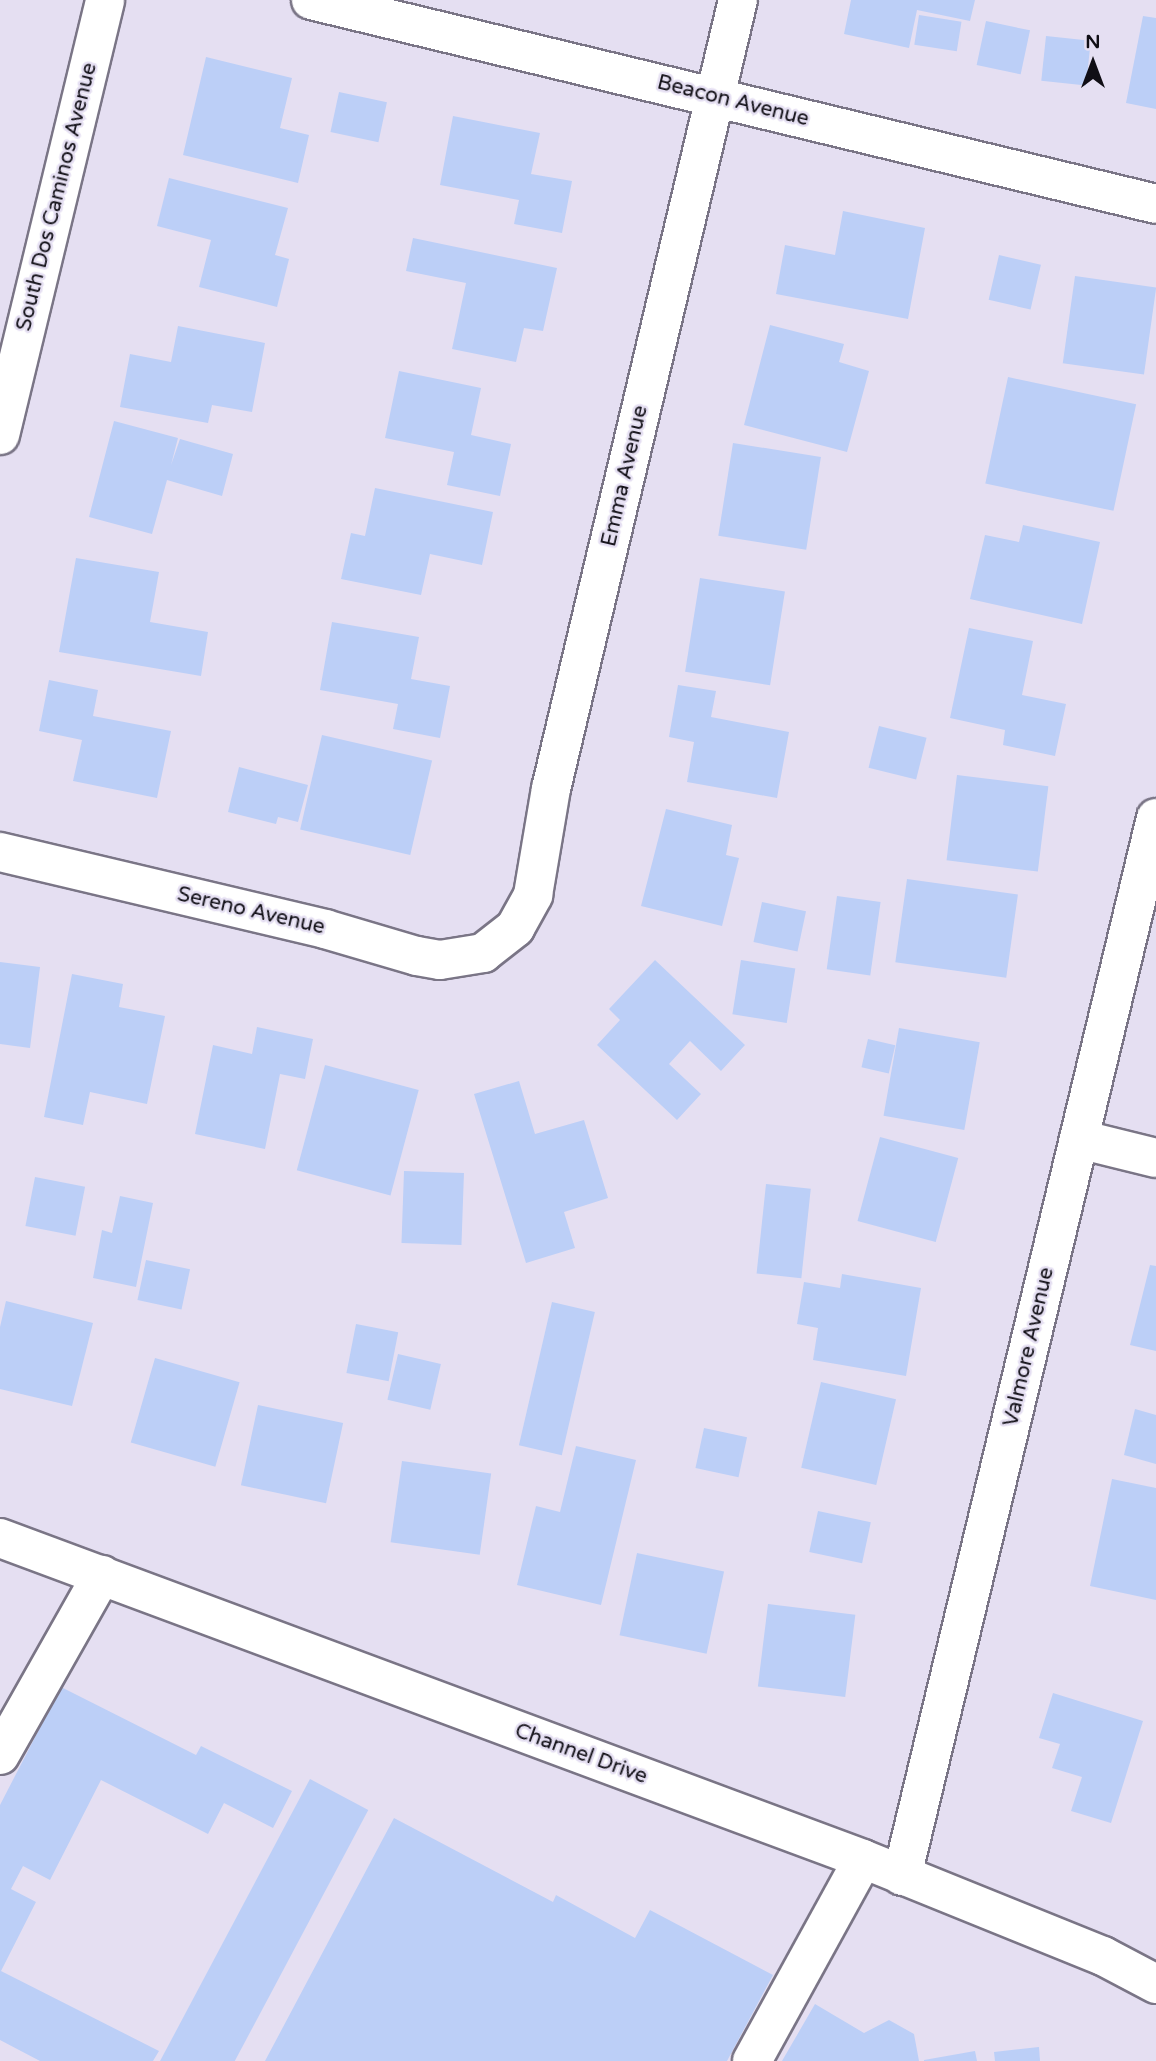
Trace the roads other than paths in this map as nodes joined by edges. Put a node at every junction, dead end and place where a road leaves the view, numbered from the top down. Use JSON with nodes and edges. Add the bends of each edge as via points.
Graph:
{"nodes":[{"id":1,"x":105,"y":0,"type":"edge"},
{"id":2,"x":310,"y":0,"type":"edge"},
{"id":3,"x":738,"y":0,"type":"edge"},
{"id":4,"x":715,"y":97,"type":"junction"},
{"id":5,"x":1156,"y":204,"type":"edge"},
{"id":6,"x":0,"y":435,"type":"edge"},
{"id":7,"x":1156,"y":818,"type":"edge"},
{"id":8,"x":0,"y":852,"type":"edge"},
{"id":9,"x":499,"y":943,"type":"joint"},
{"id":10,"x":1079,"y":1139,"type":"junction"},
{"id":11,"x":1156,"y":1158,"type":"edge"},
{"id":12,"x":0,"y":1538,"type":"edge"},
{"id":13,"x":102,"y":1576,"type":"junction"},
{"id":14,"x":0,"y":1755,"type":"edge"},
{"id":15,"x":863,"y":1859,"type":"junction"},
{"id":16,"x":902,"y":1876,"type":"junction"},
{"id":17,"x":1156,"y":1984,"type":"edge"},
{"id":18,"x":752,"y":2061,"type":"edge"}],
"edges":[{"from":1,"to":6,"type":"street","name":"South Dos Caminos Avenue"},
{"from":2,"to":4,"type":"street","name":"Beacon Avenue"},
{"from":3,"to":4,"type":"street","name":"Emma Avenue"},
{"from":4,"to":5,"type":"street","name":"Beacon Avenue"},
{"from":4,"to":9,"type":"street","name":"Emma Avenue","via":[[551,789],[533,895],[515,928]]},
{"from":7,"to":10,"type":"street","name":"Valmore Avenue"},
{"from":8,"to":9,"type":"street","name":"Sereno Avenue","via":[[325,929],[417,956],[459,958],[483,953]]},
{"from":10,"to":11,"type":"street"},
{"from":10,"to":16,"type":"street","name":"Valmore Avenue"},
{"from":12,"to":13,"type":"street","name":"Channel Drive"},
{"from":13,"to":14,"type":"street"},
{"from":13,"to":15,"type":"street","name":"Channel Drive"},
{"from":15,"to":16,"type":"street","name":"Channel Drive"},
{"from":15,"to":18,"type":"street"},
{"from":16,"to":17,"type":"street","name":"Channel Drive","via":[[1103,1956]]}]}
